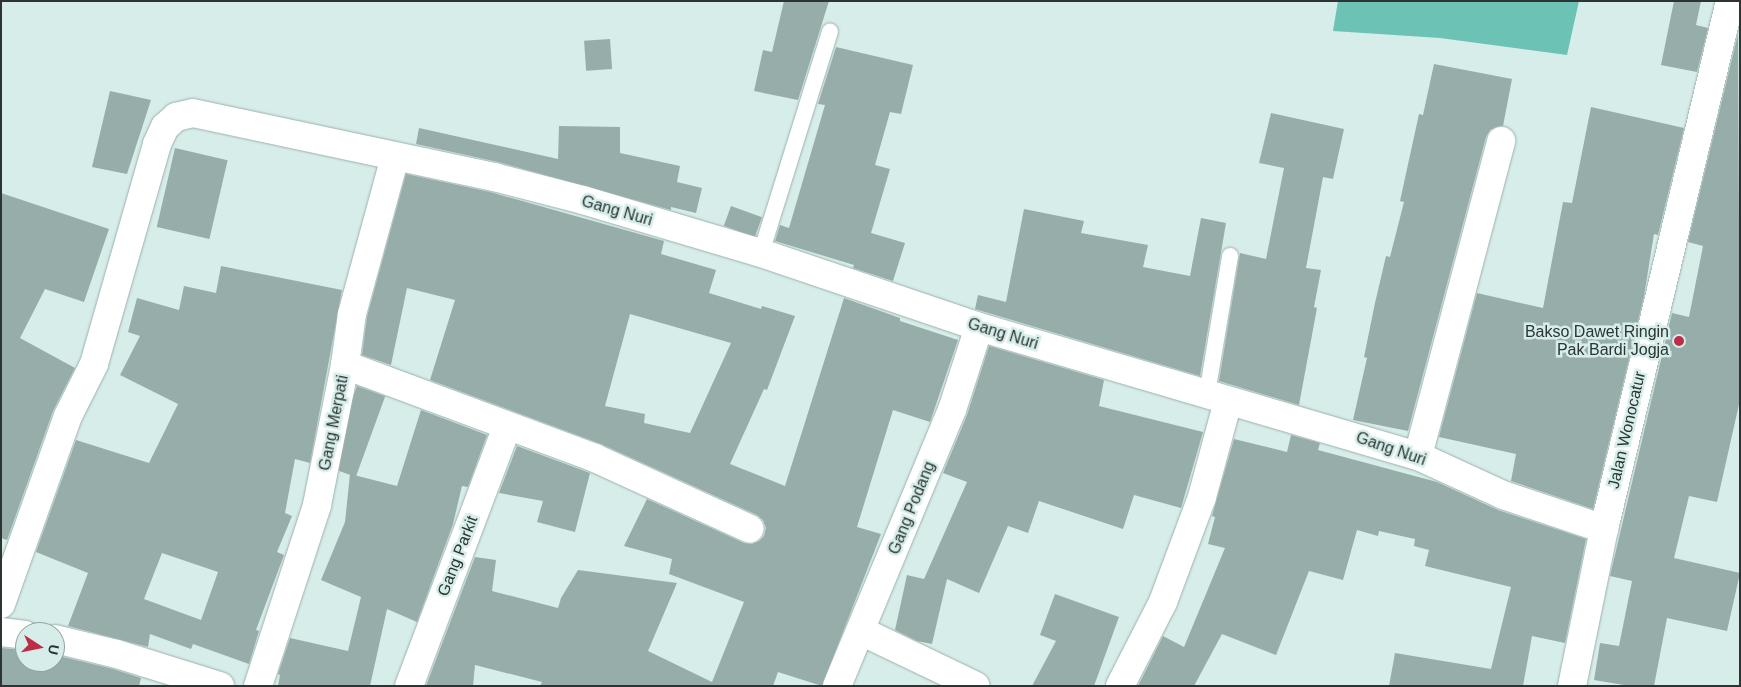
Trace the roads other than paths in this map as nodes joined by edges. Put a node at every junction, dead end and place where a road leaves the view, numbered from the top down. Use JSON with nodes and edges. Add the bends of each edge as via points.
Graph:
{"nodes":[{"id":1,"x":1732,"y":14,"type":"edge"},
{"id":2,"x":830,"y":31,"type":"dead end"},
{"id":3,"x":1501,"y":141,"type":"dead end"},
{"id":4,"x":395,"y":157,"type":"junction"},
{"id":5,"x":761,"y":253,"type":"junction"},
{"id":6,"x":1230,"y":256,"type":"dead end"},
{"id":7,"x":979,"y":327,"type":"junction"},
{"id":8,"x":345,"y":365,"type":"junction"},
{"id":9,"x":1218,"y":398,"type":"junction"},
{"id":10,"x":507,"y":427,"type":"junction"},
{"id":11,"x":1418,"y":456,"type":"junction"},
{"id":12,"x":750,"y":528,"type":"dead end"},
{"id":13,"x":1604,"y":529,"type":"junction"},
{"id":14,"x":10,"y":546,"type":"edge"},
{"id":15,"x":1,"y":604,"type":"edge"},
{"id":16,"x":862,"y":631,"type":"junction"},
{"id":17,"x":1,"y":632,"type":"edge"},
{"id":18,"x":15,"y":634,"type":"edge"},
{"id":19,"x":65,"y":641,"type":"edge"},
{"id":20,"x":220,"y":686,"type":"edge"},
{"id":21,"x":258,"y":686,"type":"edge"},
{"id":22,"x":409,"y":686,"type":"edge"},
{"id":23,"x":837,"y":686,"type":"edge"},
{"id":24,"x":976,"y":686,"type":"edge"},
{"id":25,"x":1120,"y":686,"type":"edge"},
{"id":26,"x":1572,"y":686,"type":"edge"}],
"edges":[{"from":1,"to":13,"type":"street","name":"Jalan Wonocatur"},
{"from":2,"to":5,"type":"lane"},
{"from":3,"to":11,"type":"street"},
{"from":4,"to":5,"type":"street","name":"Gang Nuri","via":[[494,177]]},
{"from":4,"to":8,"type":"street","name":"Gang Merpati","via":[[352,314]]},
{"from":4,"to":14,"type":"street","name":"Gang Nuri","via":[[193,113],[176,117],[165,128],[157,144],[94,364]]},
{"from":5,"to":7,"type":"street","name":"Gang Nuri"},
{"from":6,"to":9,"type":"lane"},
{"from":7,"to":9,"type":"street","name":"Gang Nuri"},
{"from":7,"to":16,"type":"street","name":"Gang Podang","via":[[952,410]]},
{"from":8,"to":10,"type":"street"},
{"from":8,"to":21,"type":"street","name":"Gang Merpati","via":[[317,505]]},
{"from":9,"to":11,"type":"street","name":"Gang Nuri"},
{"from":9,"to":25,"type":"street","via":[[1202,497],[1163,602]]},
{"from":10,"to":12,"type":"street","via":[[595,458]]},
{"from":10,"to":22,"type":"street","name":"Gang Parkit"},
{"from":11,"to":13,"type":"street","name":"Gang Nuri","via":[[1503,495]]},
{"from":13,"to":26,"type":"street","name":"Jalan Wonocatur"},
{"from":14,"to":15,"type":"street","name":"Gang Nuri"},
{"from":16,"to":23,"type":"street","name":"Gang Podang"},
{"from":16,"to":24,"type":"street"},
{"from":17,"to":18,"type":"street"},
{"from":19,"to":20,"type":"street"}]}
